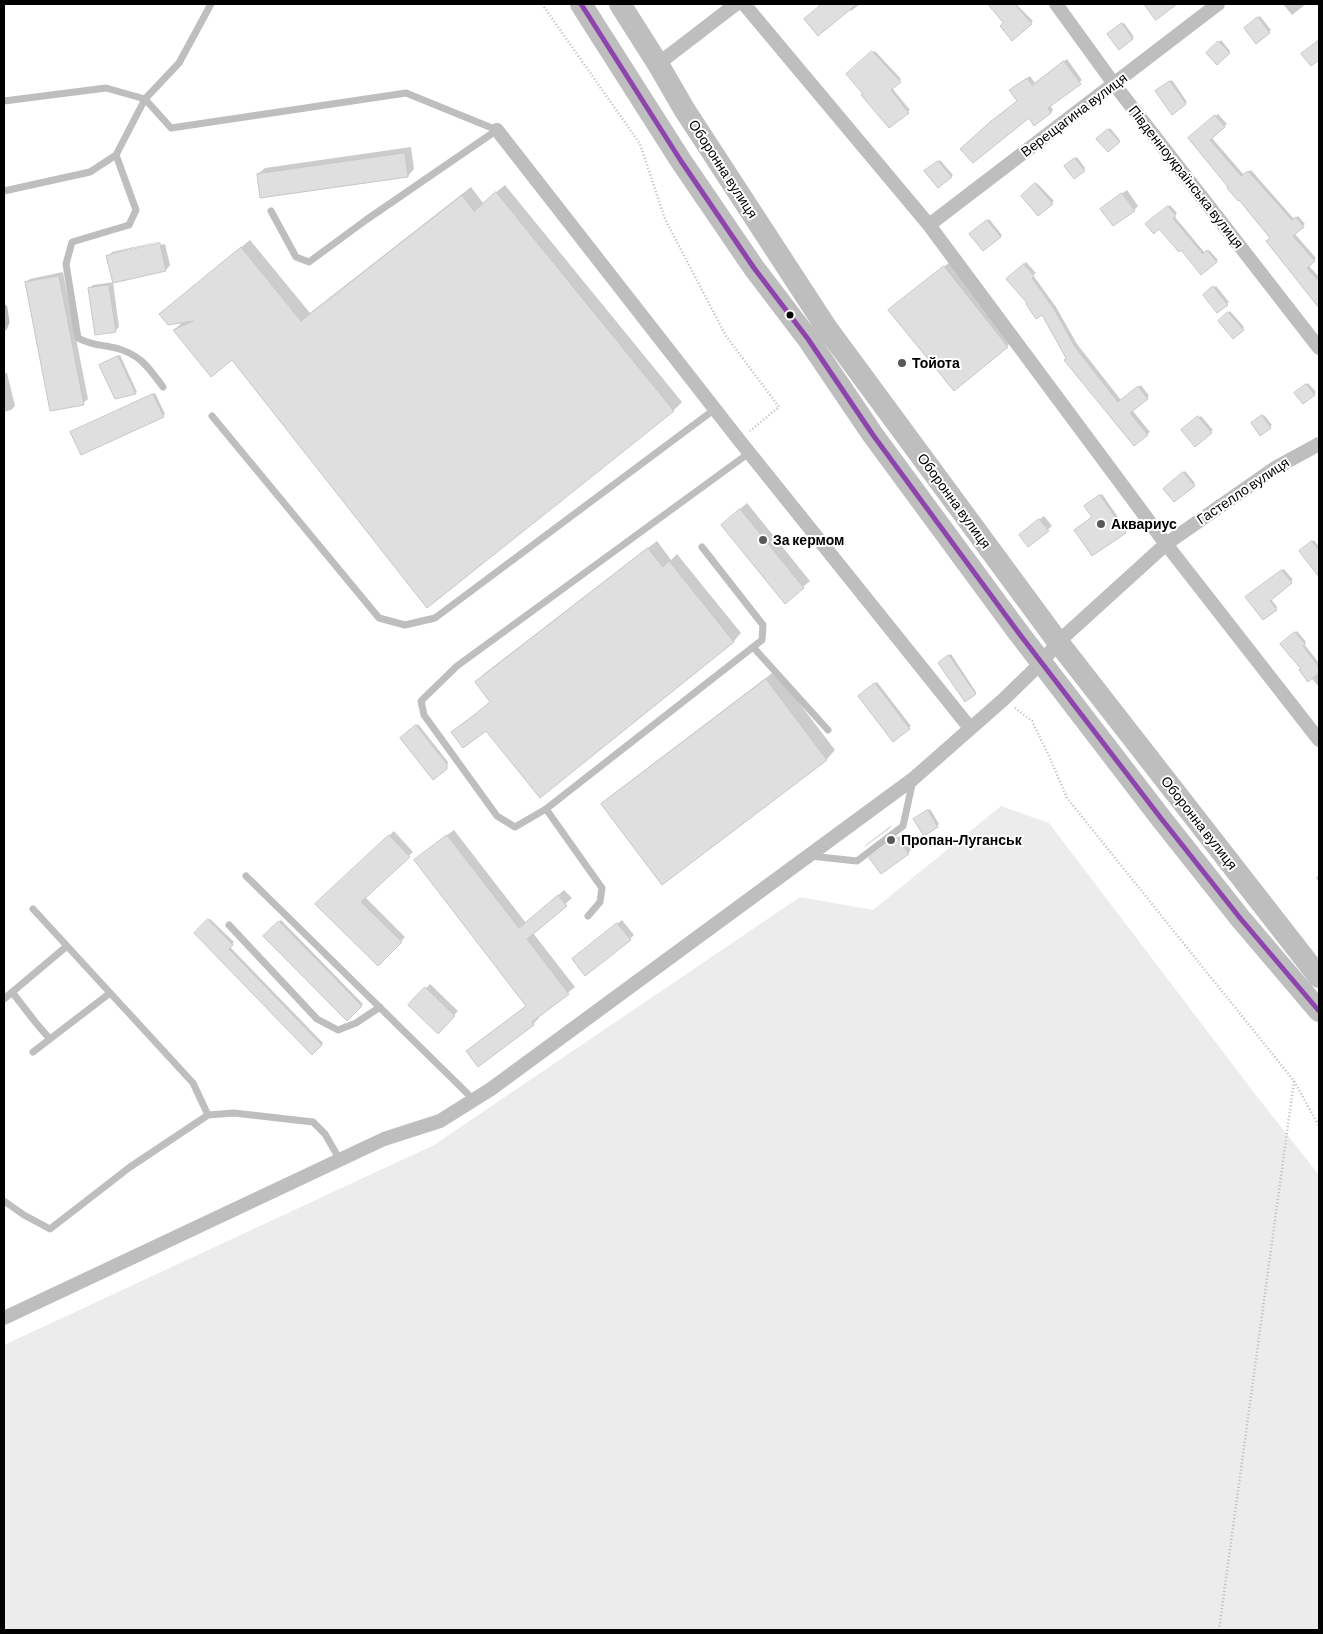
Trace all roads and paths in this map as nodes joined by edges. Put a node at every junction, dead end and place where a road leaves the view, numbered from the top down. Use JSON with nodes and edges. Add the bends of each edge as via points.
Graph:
{"nodes":[{"id":1,"x":211,"y":4,"type":"edge"},
{"id":2,"x":542,"y":4,"type":"edge"},
{"id":3,"x":581,"y":4,"type":"edge"},
{"id":4,"x":620,"y":4,"type":"edge"},
{"id":5,"x":736,"y":4,"type":"edge"},
{"id":6,"x":744,"y":4,"type":"edge"},
{"id":7,"x":1056,"y":4,"type":"edge"},
{"id":8,"x":1218,"y":4,"type":"edge"},
{"id":9,"x":658,"y":64,"type":"junction"},
{"id":10,"x":1114,"y":84,"type":"junction"},
{"id":11,"x":145,"y":99,"type":"junction"},
{"id":12,"x":4,"y":101,"type":"edge"},
{"id":13,"x":497,"y":130,"type":"junction"},
{"id":14,"x":116,"y":155,"type":"junction"},
{"id":15,"x":4,"y":191,"type":"edge"},
{"id":16,"x":271,"y":211,"type":"dead end"},
{"id":17,"x":929,"y":225,"type":"junction"},
{"id":18,"x":4,"y":308,"type":"edge"},
{"id":19,"x":4,"y":327,"type":"edge"},
{"id":20,"x":1319,"y":348,"type":"edge"},
{"id":21,"x":163,"y":387,"type":"dead end"},
{"id":22,"x":715,"y":409,"type":"junction"},
{"id":23,"x":212,"y":416,"type":"dead end"},
{"id":24,"x":738,"y":440,"type":"junction"},
{"id":25,"x":1319,"y":444,"type":"edge"},
{"id":26,"x":749,"y":453,"type":"junction"},
{"id":27,"x":1166,"y":544,"type":"junction"},
{"id":28,"x":702,"y":547,"type":"dead end"},
{"id":29,"x":1058,"y":642,"type":"junction"},
{"id":30,"x":753,"y":647,"type":"junction"},
{"id":31,"x":1042,"y":662,"type":"junction"},
{"id":32,"x":1004,"y":699,"type":"junction"},
{"id":33,"x":970,"y":728,"type":"junction"},
{"id":34,"x":828,"y":730,"type":"dead end"},
{"id":35,"x":1319,"y":740,"type":"edge"},
{"id":36,"x":913,"y":778,"type":"junction"},
{"id":37,"x":546,"y":809,"type":"junction"},
{"id":38,"x":807,"y":856,"type":"junction"},
{"id":39,"x":246,"y":876,"type":"dead end"},
{"id":40,"x":33,"y":909,"type":"dead end"},
{"id":41,"x":588,"y":916,"type":"dead end"},
{"id":42,"x":229,"y":925,"type":"dead end"},
{"id":43,"x":67,"y":946,"type":"junction"},
{"id":44,"x":1319,"y":977,"type":"edge"},
{"id":45,"x":12,"y":992,"type":"junction"},
{"id":46,"x":110,"y":993,"type":"junction"},
{"id":47,"x":4,"y":999,"type":"edge"},
{"id":48,"x":380,"y":1007,"type":"junction"},
{"id":49,"x":1319,"y":1011,"type":"edge"},
{"id":50,"x":49,"y":1038,"type":"junction"},
{"id":51,"x":33,"y":1052,"type":"dead end"},
{"id":52,"x":1294,"y":1081,"type":"junction"},
{"id":53,"x":474,"y":1100,"type":"junction"},
{"id":54,"x":208,"y":1115,"type":"junction"},
{"id":55,"x":1319,"y":1126,"type":"edge"},
{"id":56,"x":340,"y":1160,"type":"junction"},
{"id":57,"x":4,"y":1201,"type":"edge"},
{"id":58,"x":5,"y":1315,"type":"edge"},
{"id":59,"x":1219,"y":1630,"type":"edge"}],
"edges":[{"from":1,"to":11,"type":"lane","via":[[179,63]]},
{"from":2,"to":24,"type":"path","via":[[640,144],[665,219],[726,336],[779,407]]},
{"from":3,"to":31,"type":"main road","name":"Оборонна вулиця","via":[[754,268]]},
{"from":4,"to":9,"type":"main road","name":"Оборонна вулиця"},
{"from":5,"to":9,"type":"street"},
{"from":6,"to":17,"type":"street"},
{"from":7,"to":10,"type":"street","name":"Південноукраїнська вулиця"},
{"from":8,"to":10,"type":"street","name":"Верещагина вулиця"},
{"from":9,"to":29,"type":"main road","name":"Оборонна вулиця","via":[[826,327]]},
{"from":10,"to":17,"type":"street","name":"Верещагина вулиця"},
{"from":10,"to":20,"type":"street","name":"Південноукраїнська вулиця"},
{"from":11,"to":12,"type":"lane","via":[[106,88]]},
{"from":11,"to":13,"type":"lane","via":[[171,128],[406,94]]},
{"from":11,"to":14,"type":"lane"},
{"from":13,"to":16,"type":"lane","via":[[309,262],[296,257]]},
{"from":13,"to":22,"type":"street"},
{"from":14,"to":15,"type":"lane","via":[[90,172]]},
{"from":14,"to":21,"type":"lane","via":[[136,210],[129,225],[72,242],[66,264],[78,338],[87,343],[117,348],[143,360]]},
{"from":17,"to":27,"type":"street"},
{"from":18,"to":19,"type":"lane"},
{"from":22,"to":23,"type":"lane","via":[[435,618],[405,625],[379,618]]},
{"from":22,"to":24,"type":"street"},
{"from":24,"to":26,"type":"street"},
{"from":25,"to":27,"type":"street","name":"Гастелло вулиця","via":[[1275,468]]},
{"from":26,"to":33,"type":"street"},
{"from":26,"to":37,"type":"lane","via":[[457,666],[421,701],[424,715],[497,816],[515,827]]},
{"from":27,"to":29,"type":"street","name":"Гастелло вулиця"},
{"from":27,"to":35,"type":"street"},
{"from":28,"to":30,"type":"lane","via":[[763,625],[762,640]]},
{"from":29,"to":31,"type":"street","name":"Гастелло вулиця"},
{"from":29,"to":44,"type":"main road","name":"Оборонна вулиця"},
{"from":30,"to":34,"type":"lane"},
{"from":30,"to":37,"type":"lane"},
{"from":31,"to":32,"type":"street","name":"Гастелло вулиця"},
{"from":31,"to":49,"type":"main road","name":"Оборонна вулиця","via":[[1166,825]]},
{"from":32,"to":33,"type":"street","name":"Гастелло вулиця"},
{"from":32,"to":52,"type":"path","via":[[1032,722],[1068,798]]},
{"from":33,"to":36,"type":"street","name":"Гастелло вулиця"},
{"from":36,"to":38,"type":"street","name":"Гастелло вулиця"},
{"from":36,"to":38,"type":"lane","via":[[903,826],[857,861]]},
{"from":37,"to":41,"type":"lane","via":[[602,888],[600,902]]},
{"from":38,"to":53,"type":"street","name":"Гастелло вулиця"},
{"from":39,"to":48,"type":"lane"},
{"from":40,"to":43,"type":"lane"},
{"from":42,"to":48,"type":"lane","via":[[317,1019],[338,1030],[356,1023]]},
{"from":43,"to":45,"type":"lane"},
{"from":43,"to":46,"type":"lane"},
{"from":45,"to":47,"type":"lane"},
{"from":45,"to":50,"type":"lane"},
{"from":46,"to":50,"type":"lane"},
{"from":46,"to":54,"type":"lane","via":[[193,1083]]},
{"from":48,"to":53,"type":"lane"},
{"from":50,"to":51,"type":"lane"},
{"from":52,"to":55,"type":"path"},
{"from":52,"to":59,"type":"path"},
{"from":53,"to":56,"type":"street","name":"Гастелло вулиця","via":[[440,1121],[384,1139]]},
{"from":54,"to":56,"type":"lane","via":[[234,1113],[313,1122],[325,1134]]},
{"from":54,"to":57,"type":"lane","via":[[130,1167],[50,1229]]},
{"from":56,"to":58,"type":"street","name":"Гастелло вулиця"}]}
